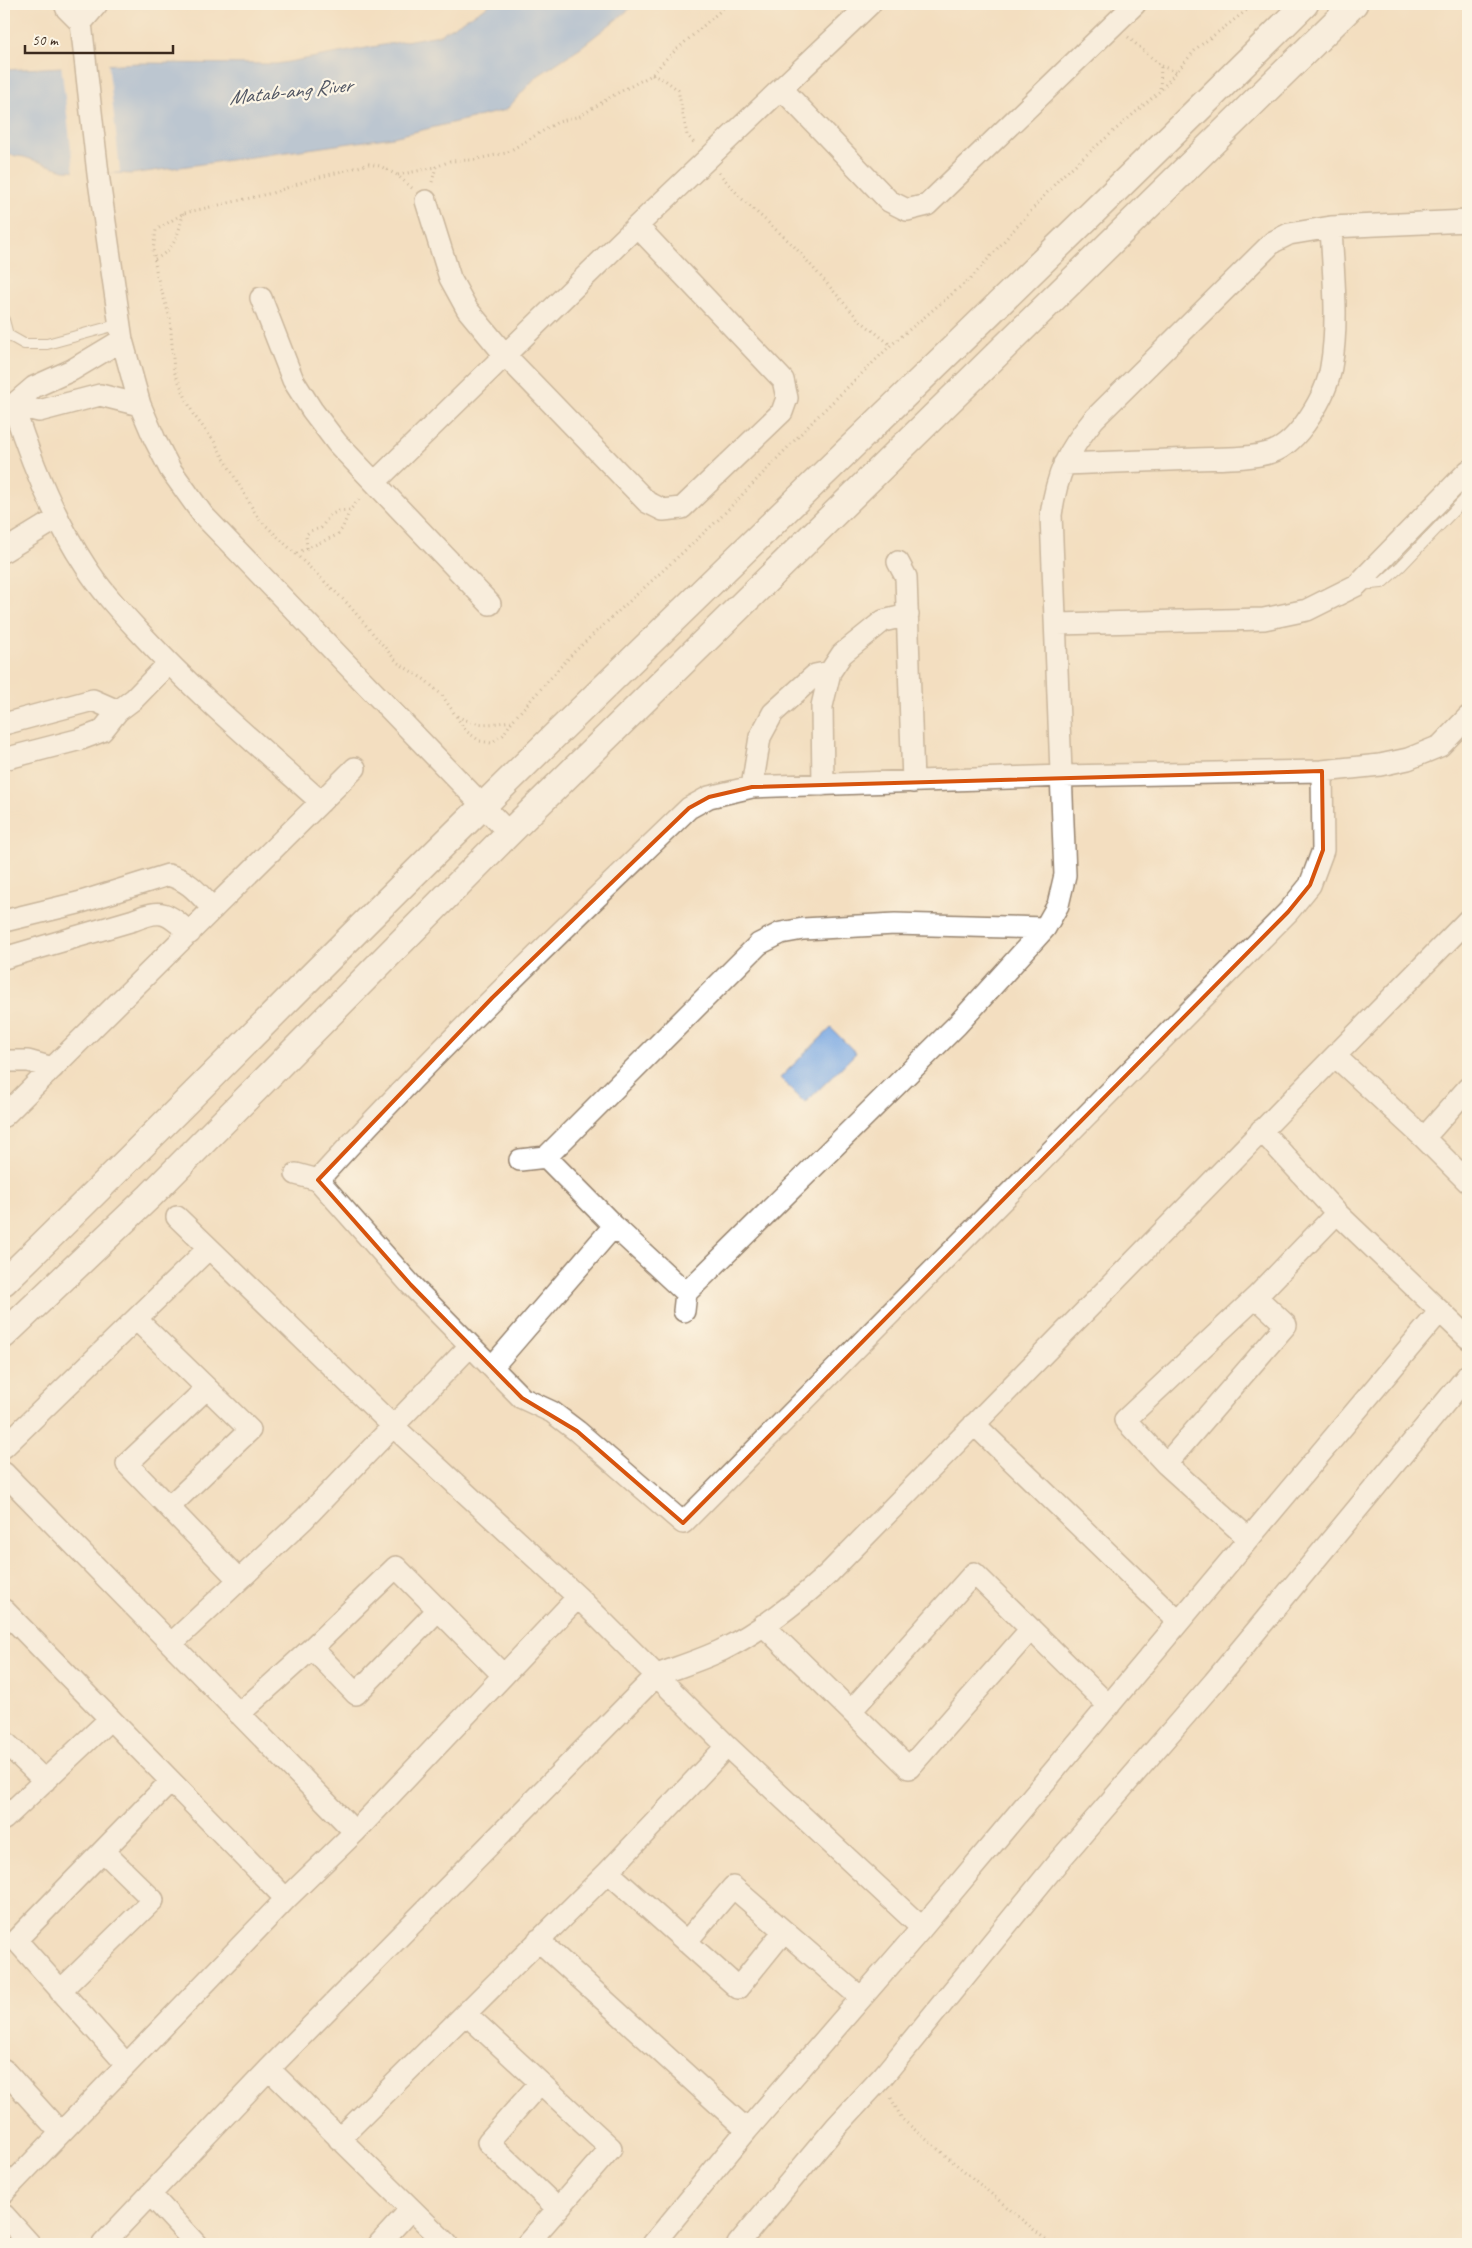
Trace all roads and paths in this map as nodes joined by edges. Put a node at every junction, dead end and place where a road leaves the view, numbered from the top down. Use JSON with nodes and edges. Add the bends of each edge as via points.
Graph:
{"nodes":[{"id":1,"x":65,"y":4,"type":"edge"},
{"id":2,"x":97,"y":4,"type":"edge"},
{"id":3,"x":728,"y":4,"type":"edge"},
{"id":4,"x":870,"y":4,"type":"edge"},
{"id":5,"x":1135,"y":4,"type":"edge"},
{"id":6,"x":1255,"y":4,"type":"edge"},
{"id":7,"x":1305,"y":4,"type":"edge"},
{"id":8,"x":1354,"y":4,"type":"edge"},
{"id":9,"x":81,"y":23,"type":"junction"},
{"id":10,"x":1116,"y":24,"type":"junction"},
{"id":11,"x":1161,"y":66,"type":"junction"},
{"id":12,"x":1178,"y":72,"type":"junction"},
{"id":13,"x":652,"y":75,"type":"junction"},
{"id":14,"x":782,"y":89,"type":"junction"},
{"id":15,"x":1160,"y":91,"type":"junction"},
{"id":16,"x":708,"y":159,"type":"junction"},
{"id":17,"x":436,"y":167,"type":"junction"},
{"id":18,"x":397,"y":175,"type":"junction"},
{"id":19,"x":426,"y":201,"type":"junction"},
{"id":20,"x":184,"y":212,"type":"junction"},
{"id":21,"x":1468,"y":221,"type":"edge"},
{"id":22,"x":637,"y":226,"type":"junction"},
{"id":23,"x":1331,"y":227,"type":"junction"},
{"id":24,"x":155,"y":259,"type":"junction"},
{"id":25,"x":261,"y":298,"type":"dead end"},
{"id":26,"x":4,"y":320,"type":"edge"},
{"id":27,"x":121,"y":332,"type":"junction"},
{"id":28,"x":891,"y":345,"type":"junction"},
{"id":29,"x":505,"y":355,"type":"junction"},
{"id":30,"x":140,"y":404,"type":"junction"},
{"id":31,"x":8,"y":407,"type":"edge"},
{"id":32,"x":1064,"y":464,"type":"junction"},
{"id":33,"x":1468,"y":471,"type":"edge"},
{"id":34,"x":375,"y":482,"type":"junction"},
{"id":35,"x":1468,"y":490,"type":"edge"},
{"id":36,"x":350,"y":510,"type":"junction"},
{"id":37,"x":58,"y":518,"type":"junction"},
{"id":38,"x":307,"y":548,"type":"junction"},
{"id":39,"x":4,"y":551,"type":"edge"},
{"id":40,"x":297,"y":553,"type":"junction"},
{"id":41,"x":898,"y":562,"type":"dead end"},
{"id":42,"x":1357,"y":585,"type":"junction"},
{"id":43,"x":490,"y":604,"type":"dead end"},
{"id":44,"x":908,"y":615,"type":"junction"},
{"id":45,"x":1057,"y":624,"type":"junction"},
{"id":46,"x":169,"y":664,"type":"junction"},
{"id":47,"x":830,"y":672,"type":"junction"},
{"id":48,"x":118,"y":711,"type":"junction"},
{"id":49,"x":456,"y":715,"type":"junction"},
{"id":50,"x":1468,"y":717,"type":"edge"},
{"id":51,"x":512,"y":721,"type":"junction"},
{"id":52,"x":4,"y":724,"type":"edge"},
{"id":53,"x":4,"y":759,"type":"edge"},
{"id":54,"x":356,"y":768,"type":"dead end"},
{"id":55,"x":1322,"y":771,"type":"junction"},
{"id":56,"x":1063,"y":776,"type":"junction"},
{"id":57,"x":913,"y":782,"type":"junction"},
{"id":58,"x":822,"y":785,"type":"junction"},
{"id":59,"x":752,"y":787,"type":"junction"},
{"id":60,"x":321,"y":802,"type":"junction"},
{"id":61,"x":483,"y":805,"type":"junction"},
{"id":62,"x":509,"y":833,"type":"junction"},
{"id":63,"x":213,"y":910,"type":"junction"},
{"id":64,"x":1468,"y":920,"type":"edge"},
{"id":65,"x":4,"y":921,"type":"edge"},
{"id":66,"x":1045,"y":928,"type":"junction"},
{"id":67,"x":190,"y":933,"type":"junction"},
{"id":68,"x":4,"y":958,"type":"edge"},
{"id":69,"x":1336,"y":1056,"type":"junction"},
{"id":70,"x":4,"y":1061,"type":"edge"},
{"id":71,"x":53,"y":1068,"type":"junction"},
{"id":72,"x":1468,"y":1088,"type":"edge"},
{"id":73,"x":4,"y":1116,"type":"edge"},
{"id":74,"x":1261,"y":1130,"type":"junction"},
{"id":75,"x":1424,"y":1138,"type":"junction"},
{"id":76,"x":546,"y":1157,"type":"junction"},
{"id":77,"x":520,"y":1160,"type":"dead end"},
{"id":78,"x":296,"y":1174,"type":"dead end"},
{"id":79,"x":318,"y":1180,"type":"junction"},
{"id":80,"x":1468,"y":1182,"type":"edge"},
{"id":81,"x":1337,"y":1213,"type":"junction"},
{"id":82,"x":177,"y":1217,"type":"dead end"},
{"id":83,"x":614,"y":1226,"type":"junction"},
{"id":84,"x":209,"y":1248,"type":"junction"},
{"id":85,"x":4,"y":1282,"type":"edge"},
{"id":86,"x":1256,"y":1297,"type":"junction"},
{"id":87,"x":1440,"y":1311,"type":"junction"},
{"id":88,"x":136,"y":1319,"type":"junction"},
{"id":89,"x":4,"y":1335,"type":"edge"},
{"id":90,"x":1468,"y":1338,"type":"edge"},
{"id":91,"x":470,"y":1346,"type":"junction"},
{"id":92,"x":493,"y":1366,"type":"junction"},
{"id":93,"x":1468,"y":1374,"type":"edge"},
{"id":94,"x":207,"y":1388,"type":"junction"},
{"id":95,"x":974,"y":1424,"type":"junction"},
{"id":96,"x":393,"y":1426,"type":"junction"},
{"id":97,"x":4,"y":1447,"type":"edge"},
{"id":98,"x":1166,"y":1464,"type":"junction"},
{"id":99,"x":4,"y":1473,"type":"edge"},
{"id":100,"x":169,"y":1507,"type":"junction"},
{"id":101,"x":1248,"y":1538,"type":"junction"},
{"id":102,"x":239,"y":1580,"type":"junction"},
{"id":103,"x":578,"y":1597,"type":"junction"},
{"id":104,"x":4,"y":1610,"type":"edge"},
{"id":105,"x":438,"y":1610,"type":"junction"},
{"id":106,"x":1179,"y":1622,"type":"junction"},
{"id":107,"x":763,"y":1626,"type":"junction"},
{"id":108,"x":1032,"y":1630,"type":"junction"},
{"id":109,"x":171,"y":1644,"type":"junction"},
{"id":110,"x":312,"y":1648,"type":"junction"},
{"id":111,"x":503,"y":1675,"type":"junction"},
{"id":112,"x":657,"y":1675,"type":"junction"},
{"id":113,"x":1109,"y":1706,"type":"junction"},
{"id":114,"x":851,"y":1711,"type":"junction"},
{"id":115,"x":239,"y":1714,"type":"junction"},
{"id":116,"x":110,"y":1719,"type":"junction"},
{"id":117,"x":4,"y":1741,"type":"edge"},
{"id":118,"x":727,"y":1746,"type":"junction"},
{"id":119,"x":45,"y":1781,"type":"junction"},
{"id":120,"x":171,"y":1781,"type":"junction"},
{"id":121,"x":4,"y":1819,"type":"edge"},
{"id":122,"x":355,"y":1832,"type":"junction"},
{"id":123,"x":103,"y":1851,"type":"junction"},
{"id":124,"x":608,"y":1872,"type":"junction"},
{"id":125,"x":286,"y":1899,"type":"junction"},
{"id":126,"x":922,"y":1928,"type":"junction"},
{"id":127,"x":784,"y":1931,"type":"junction"},
{"id":128,"x":538,"y":1940,"type":"junction"},
{"id":129,"x":686,"y":1942,"type":"junction"},
{"id":130,"x":60,"y":1991,"type":"junction"},
{"id":131,"x":860,"y":1998,"type":"junction"},
{"id":132,"x":466,"y":2014,"type":"junction"},
{"id":133,"x":126,"y":2064,"type":"junction"},
{"id":134,"x":269,"y":2069,"type":"junction"},
{"id":135,"x":4,"y":2070,"type":"edge"},
{"id":136,"x":884,"y":2075,"type":"junction"},
{"id":137,"x":540,"y":2083,"type":"junction"},
{"id":138,"x":747,"y":2130,"type":"junction"},
{"id":139,"x":60,"y":2132,"type":"junction"},
{"id":140,"x":339,"y":2139,"type":"junction"},
{"id":141,"x":4,"y":2192,"type":"edge"},
{"id":142,"x":150,"y":2194,"type":"junction"},
{"id":143,"x":411,"y":2208,"type":"junction"},
{"id":144,"x":558,"y":2209,"type":"junction"},
{"id":145,"x":4,"y":2215,"type":"edge"},
{"id":146,"x":30,"y":2244,"type":"edge"},
{"id":147,"x":103,"y":2244,"type":"edge"},
{"id":148,"x":196,"y":2244,"type":"edge"},
{"id":149,"x":379,"y":2244,"type":"edge"},
{"id":150,"x":448,"y":2244,"type":"edge"},
{"id":151,"x":527,"y":2244,"type":"edge"},
{"id":152,"x":653,"y":2244,"type":"edge"},
{"id":153,"x":738,"y":2244,"type":"edge"},
{"id":154,"x":1052,"y":2244,"type":"edge"}],
"edges":[{"from":1,"to":9,"type":"street"},
{"from":2,"to":9,"type":"street"},
{"from":3,"to":13,"type":"path"},
{"from":4,"to":14,"type":"street"},
{"from":5,"to":10,"type":"street"},
{"from":6,"to":12,"type":"path","via":[[1197,48]]},
{"from":7,"to":61,"type":"street"},
{"from":8,"to":62,"type":"street"},
{"from":9,"to":27,"type":"street","via":[[98,174]]},
{"from":10,"to":11,"type":"path"},
{"from":10,"to":14,"type":"street","via":[[927,205],[907,210],[889,201]]},
{"from":11,"to":12,"type":"path"},
{"from":11,"to":15,"type":"path"},
{"from":12,"to":15,"type":"path"},
{"from":13,"to":16,"type":"path","via":[[678,90],[687,135]]},
{"from":13,"to":17,"type":"path","via":[[580,116],[558,122],[506,153],[450,161]]},
{"from":14,"to":16,"type":"street"},
{"from":15,"to":28,"type":"path","via":[[1062,176],[971,278]]},
{"from":16,"to":22,"type":"street"},
{"from":16,"to":28,"type":"path","via":[[742,199],[794,246],[858,319]]},
{"from":17,"to":18,"type":"path"},
{"from":17,"to":19,"type":"path"},
{"from":18,"to":19,"type":"path"},
{"from":18,"to":20,"type":"path","via":[[369,164],[272,193]]},
{"from":19,"to":29,"type":"street","via":[[450,278],[467,309]]},
{"from":20,"to":24,"type":"path","via":[[179,233],[166,254]]},
{"from":20,"to":24,"type":"path","via":[[156,230]]},
{"from":21,"to":23,"type":"street"},
{"from":22,"to":29,"type":"street"},
{"from":22,"to":29,"type":"street","via":[[783,380],[787,398],[782,412],[682,508],[663,510],[647,502]]},
{"from":23,"to":32,"type":"street","via":[[1289,234],[1273,242],[1094,420],[1076,441]]},
{"from":23,"to":32,"type":"street","via":[[1335,333],[1331,369],[1310,419],[1293,437],[1273,452],[1239,457]]},
{"from":24,"to":40,"type":"path","via":[[170,318],[174,371],[193,414],[214,442],[258,518]]},
{"from":25,"to":34,"type":"street","via":[[293,380],[337,443]]},
{"from":26,"to":27,"type":"lane","via":[[8,335],[24,344],[47,344]]},
{"from":27,"to":30,"type":"street"},
{"from":27,"to":31,"type":"street","via":[[72,370],[34,386]]},
{"from":28,"to":51,"type":"path","via":[[718,520],[573,653]]},
{"from":29,"to":34,"type":"street"},
{"from":30,"to":31,"type":"street","via":[[100,394],[39,411]]},
{"from":30,"to":61,"type":"street","via":[[170,469],[203,516]]},
{"from":31,"to":37,"type":"street"},
{"from":32,"to":45,"type":"street","via":[[1055,488],[1051,515]]},
{"from":33,"to":42,"type":"street"},
{"from":34,"to":36,"type":"path"},
{"from":34,"to":43,"type":"street"},
{"from":35,"to":42,"type":"lane","via":[[1464,500],[1382,583]]},
{"from":36,"to":38,"type":"path","via":[[337,536]]},
{"from":36,"to":38,"type":"path","via":[[330,515],[321,528],[310,531],[306,535]]},
{"from":37,"to":39,"type":"street"},
{"from":37,"to":46,"type":"street","via":[[86,568]]},
{"from":38,"to":40,"type":"path"},
{"from":40,"to":49,"type":"path","via":[[347,603],[398,663],[442,695]]},
{"from":41,"to":44,"type":"street","via":[[906,577]]},
{"from":42,"to":45,"type":"street","via":[[1307,610],[1264,618]]},
{"from":44,"to":47,"type":"street","via":[[883,621],[842,654]]},
{"from":44,"to":57,"type":"street"},
{"from":45,"to":56,"type":"street"},
{"from":46,"to":48,"type":"street"},
{"from":46,"to":60,"type":"street"},
{"from":47,"to":58,"type":"street","via":[[822,706]]},
{"from":47,"to":59,"type":"street","via":[[815,676],[772,713],[760,737]]},
{"from":48,"to":52,"type":"street","via":[[93,700]]},
{"from":48,"to":53,"type":"street","via":[[102,731]]},
{"from":49,"to":51,"type":"path","via":[[471,723]]},
{"from":49,"to":51,"type":"path","via":[[466,731],[480,741],[491,743],[503,735]]},
{"from":50,"to":55,"type":"street","via":[[1440,746],[1408,759]]},
{"from":54,"to":60,"type":"street"},
{"from":55,"to":56,"type":"street"},
{"from":55,"to":92,"type":"street","via":[[1323,850],[1310,885],[1288,912],[683,1523],[577,1431],[552,1412],[522,1398]]},
{"from":56,"to":57,"type":"street"},
{"from":56,"to":66,"type":"street","via":[[1065,875],[1058,905]]},
{"from":57,"to":58,"type":"street"},
{"from":58,"to":59,"type":"street"},
{"from":59,"to":79,"type":"street","via":[[709,797],[689,808],[492,998],[381,1110]]},
{"from":60,"to":63,"type":"street"},
{"from":61,"to":62,"type":"street"},
{"from":61,"to":85,"type":"street"},
{"from":62,"to":89,"type":"street","via":[[150,1196]]},
{"from":63,"to":65,"type":"street","via":[[190,884],[168,875],[78,903]]},
{"from":63,"to":67,"type":"street"},
{"from":64,"to":69,"type":"street"},
{"from":66,"to":76,"type":"street","via":[[894,924],[780,933],[759,944]]},
{"from":66,"to":83,"type":"street","via":[[957,1025],[685,1302]]},
{"from":67,"to":68,"type":"street","via":[[167,915],[152,913]]},
{"from":67,"to":71,"type":"street"},
{"from":69,"to":74,"type":"street"},
{"from":69,"to":75,"type":"street"},
{"from":70,"to":71,"type":"street","via":[[28,1061]]},
{"from":71,"to":73,"type":"street"},
{"from":72,"to":75,"type":"street"},
{"from":74,"to":81,"type":"street"},
{"from":74,"to":95,"type":"street"},
{"from":75,"to":80,"type":"street"},
{"from":76,"to":77,"type":"street"},
{"from":76,"to":83,"type":"street"},
{"from":78,"to":79,"type":"street"},
{"from":79,"to":91,"type":"street"},
{"from":81,"to":86,"type":"street"},
{"from":81,"to":87,"type":"street"},
{"from":82,"to":84,"type":"street"},
{"from":83,"to":92,"type":"street"},
{"from":84,"to":88,"type":"street"},
{"from":84,"to":96,"type":"street"},
{"from":86,"to":98,"type":"street","via":[[1286,1326]]},
{"from":86,"to":98,"type":"street","via":[[1125,1420]]},
{"from":87,"to":90,"type":"street"},
{"from":87,"to":101,"type":"street"},
{"from":88,"to":94,"type":"street"},
{"from":88,"to":97,"type":"street"},
{"from":91,"to":92,"type":"street"},
{"from":91,"to":96,"type":"street"},
{"from":93,"to":136,"type":"street","via":[[1214,1682],[1058,1862]]},
{"from":94,"to":100,"type":"street","via":[[127,1464]]},
{"from":94,"to":100,"type":"street","via":[[250,1430]]},
{"from":95,"to":106,"type":"street"},
{"from":95,"to":107,"type":"street","via":[[828,1574]]},
{"from":96,"to":102,"type":"street","via":[[304,1519]]},
{"from":96,"to":103,"type":"street"},
{"from":98,"to":101,"type":"street"},
{"from":99,"to":109,"type":"street"},
{"from":100,"to":102,"type":"street"},
{"from":101,"to":106,"type":"street"},
{"from":102,"to":109,"type":"street"},
{"from":103,"to":111,"type":"street"},
{"from":103,"to":112,"type":"street"},
{"from":104,"to":116,"type":"street"},
{"from":105,"to":110,"type":"street","via":[[396,1567]]},
{"from":105,"to":110,"type":"street","via":[[356,1694]]},
{"from":105,"to":111,"type":"street"},
{"from":106,"to":113,"type":"street"},
{"from":107,"to":112,"type":"street","via":[[721,1650]]},
{"from":107,"to":114,"type":"street"},
{"from":108,"to":113,"type":"street"},
{"from":108,"to":114,"type":"street","via":[[909,1768]]},
{"from":108,"to":114,"type":"street","via":[[974,1573]]},
{"from":109,"to":115,"type":"street"},
{"from":110,"to":115,"type":"street"},
{"from":111,"to":122,"type":"street"},
{"from":112,"to":118,"type":"street"},
{"from":112,"to":134,"type":"street"},
{"from":113,"to":126,"type":"street"},
{"from":115,"to":122,"type":"street"},
{"from":116,"to":119,"type":"street"},
{"from":116,"to":120,"type":"street"},
{"from":117,"to":119,"type":"street"},
{"from":118,"to":124,"type":"street"},
{"from":118,"to":126,"type":"street"},
{"from":119,"to":121,"type":"street"},
{"from":120,"to":123,"type":"street"},
{"from":120,"to":125,"type":"street"},
{"from":122,"to":125,"type":"street"},
{"from":123,"to":130,"type":"street","via":[[16,1940]]},
{"from":123,"to":130,"type":"street","via":[[153,1900]]},
{"from":124,"to":128,"type":"street"},
{"from":124,"to":129,"type":"street"},
{"from":125,"to":133,"type":"street"},
{"from":126,"to":131,"type":"street"},
{"from":127,"to":129,"type":"street","via":[[733,1887]]},
{"from":127,"to":129,"type":"street","via":[[738,1988]]},
{"from":127,"to":131,"type":"street"},
{"from":128,"to":132,"type":"street"},
{"from":128,"to":138,"type":"street"},
{"from":130,"to":133,"type":"street"},
{"from":131,"to":138,"type":"street"},
{"from":132,"to":137,"type":"street"},
{"from":132,"to":140,"type":"street"},
{"from":133,"to":139,"type":"street"},
{"from":134,"to":140,"type":"street"},
{"from":134,"to":142,"type":"street"},
{"from":135,"to":139,"type":"street"},
{"from":136,"to":153,"type":"street"},
{"from":136,"to":154,"type":"path","via":[[891,2099],[902,2119]]},
{"from":137,"to":144,"type":"street","via":[[488,2142]]},
{"from":137,"to":144,"type":"street","via":[[611,2148]]},
{"from":138,"to":152,"type":"street"},
{"from":139,"to":141,"type":"street"},
{"from":140,"to":143,"type":"street"},
{"from":142,"to":147,"type":"street"},
{"from":142,"to":148,"type":"street"},
{"from":143,"to":149,"type":"street"},
{"from":143,"to":150,"type":"street"},
{"from":144,"to":151,"type":"street"},
{"from":145,"to":146,"type":"street"}]}
